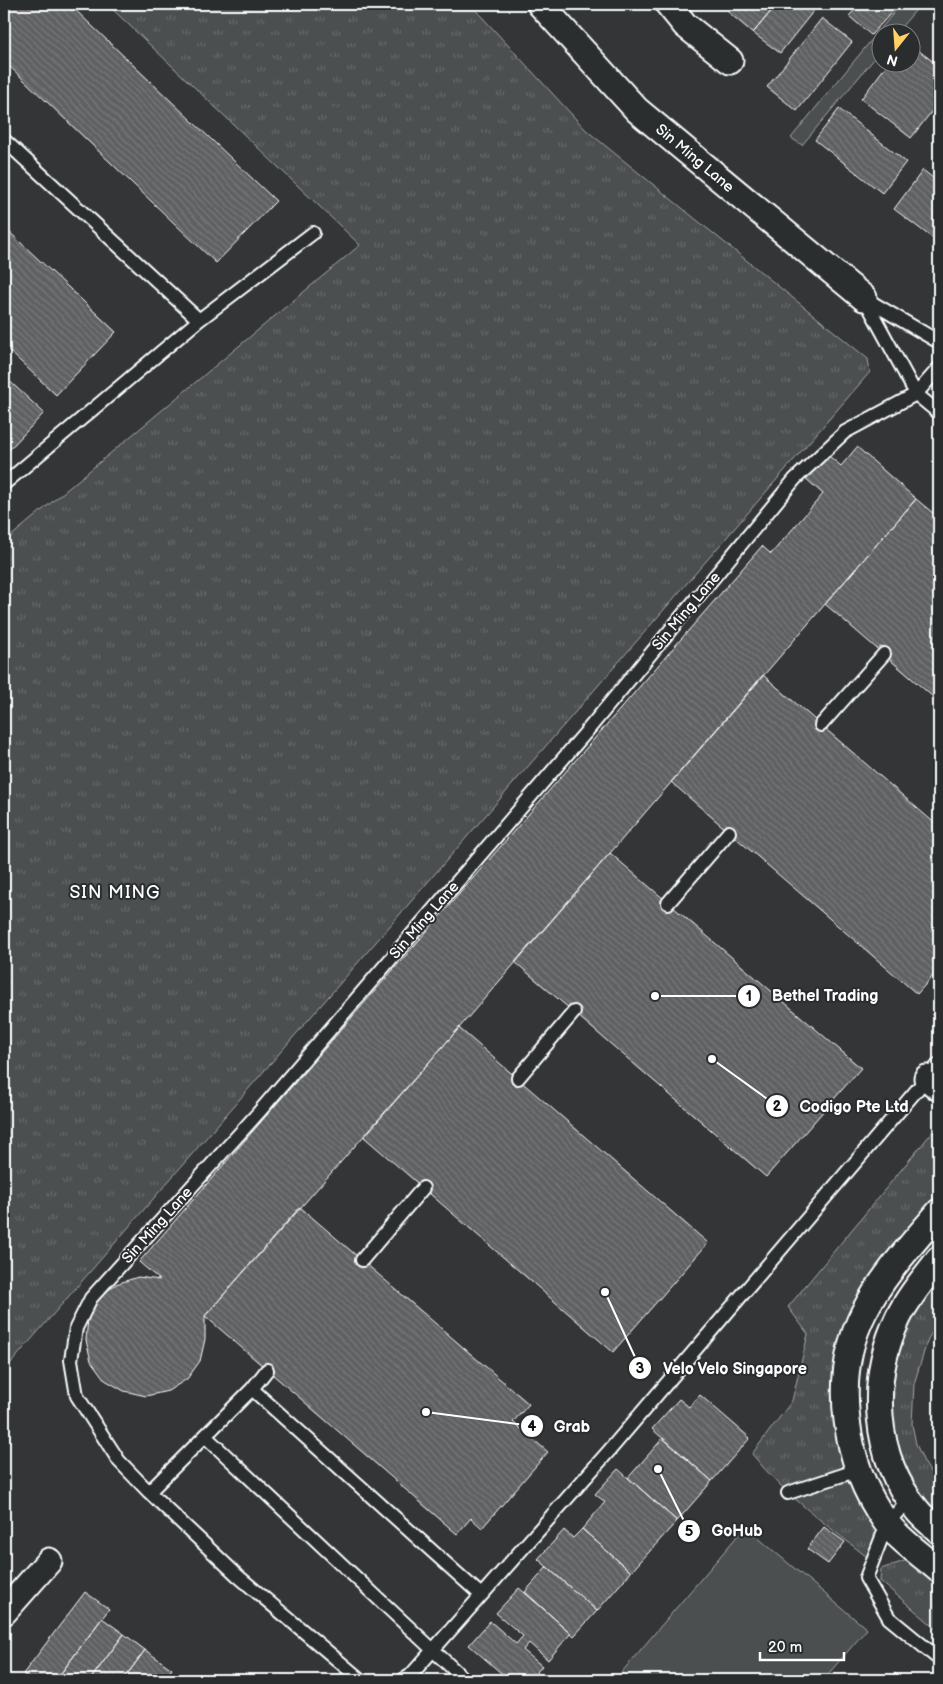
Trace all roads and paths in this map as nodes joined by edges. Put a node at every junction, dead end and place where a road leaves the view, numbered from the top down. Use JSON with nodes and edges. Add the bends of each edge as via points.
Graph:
{"nodes":[{"id":1,"x":540,"y":4,"type":"edge"},
{"id":2,"x":668,"y":4,"type":"edge"},
{"id":3,"x":730,"y":61,"type":"dead end"},
{"id":4,"x":4,"y":140,"type":"edge"},
{"id":5,"x":313,"y":233,"type":"dead end"},
{"id":6,"x":864,"y":298,"type":"junction"},
{"id":7,"x":199,"y":320,"type":"junction"},
{"id":8,"x":939,"y":342,"type":"edge"},
{"id":9,"x":939,"y":368,"type":"edge"},
{"id":10,"x":916,"y":394,"type":"junction"},
{"id":11,"x":939,"y":413,"type":"edge"},
{"id":12,"x":4,"y":484,"type":"edge"},
{"id":13,"x":884,"y":654,"type":"dead end"},
{"id":14,"x":821,"y":725,"type":"dead end"},
{"id":15,"x":729,"y":832,"type":"dead end"},
{"id":16,"x":668,"y":903,"type":"dead end"},
{"id":17,"x":574,"y":1012,"type":"dead end"},
{"id":18,"x":935,"y":1077,"type":"edge"},
{"id":19,"x":518,"y":1078,"type":"dead end"},
{"id":20,"x":423,"y":1188,"type":"dead end"},
{"id":21,"x":939,"y":1212,"type":"edge"},
{"id":22,"x":939,"y":1258,"type":"edge"},
{"id":23,"x":362,"y":1260,"type":"dead end"},
{"id":24,"x":864,"y":1311,"type":"junction"},
{"id":25,"x":888,"y":1341,"type":"junction"},
{"id":26,"x":267,"y":1370,"type":"dead end"},
{"id":27,"x":252,"y":1389,"type":"junction"},
{"id":28,"x":205,"y":1436,"type":"junction"},
{"id":29,"x":858,"y":1470,"type":"junction"},
{"id":30,"x":149,"y":1492,"type":"junction"},
{"id":31,"x":788,"y":1493,"type":"dead end"},
{"id":32,"x":909,"y":1498,"type":"junction"},
{"id":33,"x":887,"y":1524,"type":"junction"},
{"id":34,"x":939,"y":1531,"type":"edge"},
{"id":35,"x":49,"y":1561,"type":"dead end"},
{"id":36,"x":939,"y":1570,"type":"edge"},
{"id":37,"x":481,"y":1595,"type":"junction"},
{"id":38,"x":4,"y":1612,"type":"edge"},
{"id":39,"x":432,"y":1649,"type":"junction"},
{"id":40,"x":939,"y":1659,"type":"edge"},
{"id":41,"x":361,"y":1680,"type":"edge"},
{"id":42,"x":403,"y":1680,"type":"edge"},
{"id":43,"x":465,"y":1680,"type":"edge"}],
"edges":[{"from":1,"to":6,"type":"street","name":"Sin Ming Lane","via":[[637,110]]},
{"from":2,"to":3,"type":"street","via":[[685,25]]},
{"from":4,"to":7,"type":"lane"},
{"from":5,"to":7,"type":"lane"},
{"from":6,"to":8,"type":"lane","name":"Sin Ming Lane"},
{"from":6,"to":10,"type":"lane","name":"Sin Ming Lane"},
{"from":7,"to":12,"type":"lane"},
{"from":9,"to":10,"type":"lane","name":"Sin Ming Lane"},
{"from":10,"to":11,"type":"lane","name":"Sin Ming Lane"},
{"from":10,"to":30,"type":"lane","name":"Sin Ming Lane","via":[[845,432],[795,479],[574,746],[259,1112],[91,1298],[76,1328],[71,1360],[77,1396],[119,1461]]},
{"from":13,"to":14,"type":"lane"},
{"from":15,"to":16,"type":"lane"},
{"from":17,"to":19,"type":"lane"},
{"from":18,"to":37,"type":"lane"},
{"from":20,"to":23,"type":"lane"},
{"from":21,"to":24,"type":"street"},
{"from":22,"to":25,"type":"street","via":[[899,1316]]},
{"from":24,"to":25,"type":"street","via":[[877,1301],[892,1308],[896,1316]]},
{"from":24,"to":29,"type":"street","via":[[852,1348],[846,1387],[848,1424]]},
{"from":25,"to":32,"type":"street","via":[[879,1396],[880,1425],[888,1458]]},
{"from":26,"to":27,"type":"lane"},
{"from":27,"to":28,"type":"lane"},
{"from":27,"to":37,"type":"lane"},
{"from":28,"to":30,"type":"lane"},
{"from":28,"to":39,"type":"lane"},
{"from":29,"to":31,"type":"lane"},
{"from":29,"to":33,"type":"street","via":[[870,1499]]},
{"from":30,"to":41,"type":"lane","name":"Sin Ming Lane","via":[[238,1576]]},
{"from":32,"to":33,"type":"lane"},
{"from":32,"to":34,"type":"street","via":[[917,1511]]},
{"from":33,"to":36,"type":"street"},
{"from":33,"to":40,"type":"lane","via":[[866,1578],[889,1618]]},
{"from":35,"to":38,"type":"street"},
{"from":37,"to":39,"type":"lane"},
{"from":39,"to":42,"type":"lane"},
{"from":39,"to":43,"type":"lane"}]}
